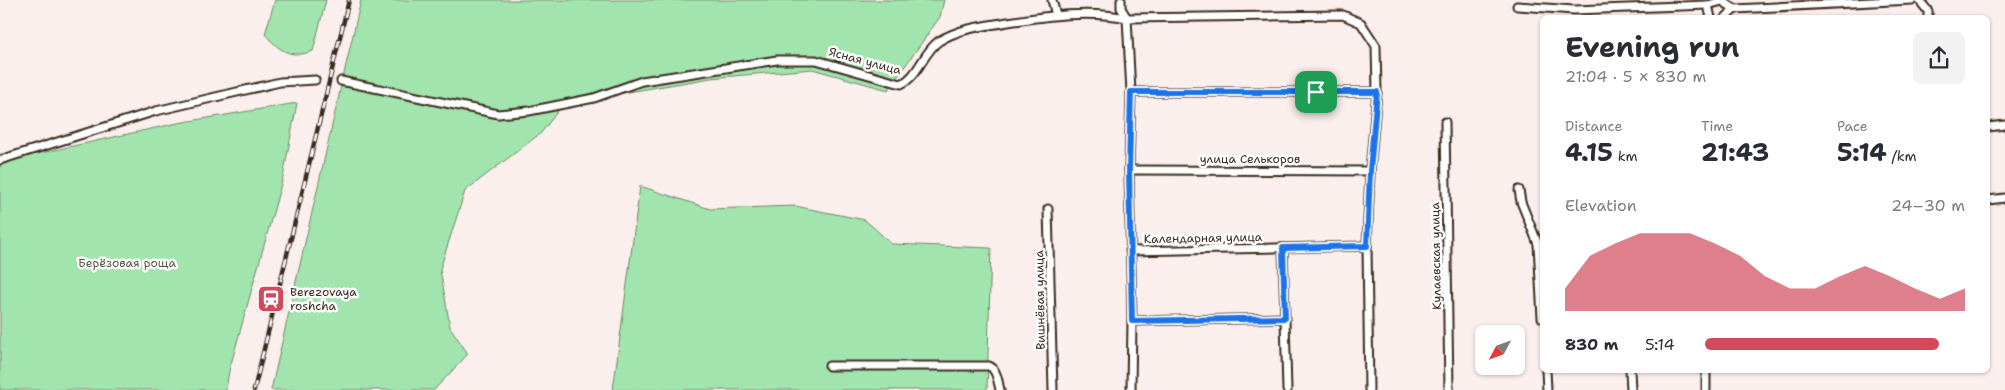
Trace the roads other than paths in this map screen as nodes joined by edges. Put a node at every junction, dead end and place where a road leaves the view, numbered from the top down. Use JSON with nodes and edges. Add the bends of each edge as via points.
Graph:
{"nodes":[{"id":1,"x":1052,"y":0,"type":"edge"},
{"id":2,"x":1121,"y":0,"type":"edge"},
{"id":3,"x":1912,"y":0,"type":"edge"},
{"id":4,"x":1919,"y":0,"type":"edge"},
{"id":5,"x":1722,"y":1,"type":"edge"},
{"id":6,"x":1708,"y":5,"type":"junction"},
{"id":7,"x":1517,"y":6,"type":"dead end"},
{"id":8,"x":1734,"y":9,"type":"junction"},
{"id":9,"x":1056,"y":15,"type":"junction"},
{"id":10,"x":1710,"y":15,"type":"edge"},
{"id":11,"x":1728,"y":15,"type":"edge"},
{"id":12,"x":1928,"y":15,"type":"edge"},
{"id":13,"x":1127,"y":18,"type":"junction"},
{"id":14,"x":315,"y":80,"type":"dead end"},
{"id":15,"x":341,"y":81,"type":"dead end"},
{"id":16,"x":1131,"y":92,"type":"junction"},
{"id":17,"x":1377,"y":92,"type":"junction"},
{"id":18,"x":1445,"y":122,"type":"dead end"},
{"id":19,"x":2005,"y":125,"type":"edge"},
{"id":20,"x":1990,"y":127,"type":"edge"},
{"id":21,"x":0,"y":160,"type":"edge"},
{"id":22,"x":1129,"y":170,"type":"junction"},
{"id":23,"x":1370,"y":171,"type":"junction"},
{"id":24,"x":1518,"y":190,"type":"dead end"},
{"id":25,"x":2005,"y":198,"type":"edge"},
{"id":26,"x":1990,"y":200,"type":"edge"},
{"id":27,"x":1048,"y":209,"type":"dead end"},
{"id":28,"x":1367,"y":246,"type":"junction"},
{"id":29,"x":1283,"y":248,"type":"junction"},
{"id":30,"x":1130,"y":251,"type":"junction"},
{"id":31,"x":1540,"y":281,"type":"edge"},
{"id":32,"x":1285,"y":318,"type":"junction"},
{"id":33,"x":1132,"y":321,"type":"junction"},
{"id":34,"x":829,"y":366,"type":"dead end"},
{"id":35,"x":1546,"y":373,"type":"edge"},
{"id":36,"x":1630,"y":373,"type":"edge"},
{"id":37,"x":1706,"y":373,"type":"edge"},
{"id":38,"x":1000,"y":390,"type":"edge"},
{"id":39,"x":1053,"y":390,"type":"edge"},
{"id":40,"x":1131,"y":390,"type":"edge"},
{"id":41,"x":1287,"y":390,"type":"edge"},
{"id":42,"x":1369,"y":390,"type":"edge"},
{"id":43,"x":1449,"y":390,"type":"edge"},
{"id":44,"x":1547,"y":390,"type":"edge"},
{"id":45,"x":1631,"y":390,"type":"edge"},
{"id":46,"x":1706,"y":390,"type":"edge"}],
"edges":[{"from":1,"to":9,"type":"street"},
{"from":2,"to":13,"type":"street","via":[[1121,8]]},
{"from":3,"to":8,"type":"street"},
{"from":4,"to":12,"type":"street"},
{"from":5,"to":6,"type":"street"},
{"from":5,"to":8,"type":"street"},
{"from":6,"to":7,"type":"street","via":[[1574,10]]},
{"from":6,"to":10,"type":"street"},
{"from":8,"to":11,"type":"street"},
{"from":9,"to":13,"type":"street","name":"Ясная улица"},
{"from":9,"to":15,"type":"street","name":"Ясная улица","via":[[961,30],[937,42],[910,80],[901,84],[816,60],[778,60],[642,82],[594,98],[498,114]]},
{"from":13,"to":16,"type":"street"},
{"from":13,"to":17,"type":"street","name":"Ясная улица","via":[[1343,15],[1362,23],[1376,46]]},
{"from":14,"to":21,"type":"street","via":[[280,82],[156,111]]},
{"from":16,"to":17,"type":"street"},
{"from":16,"to":22,"type":"street"},
{"from":17,"to":23,"type":"street"},
{"from":18,"to":43,"type":"street","name":"Кулаевская улица"},
{"from":19,"to":20,"type":"street"},
{"from":22,"to":23,"type":"street","name":"улица Селькоров"},
{"from":22,"to":30,"type":"street"},
{"from":23,"to":28,"type":"street"},
{"from":24,"to":31,"type":"street","via":[[1538,244]]},
{"from":25,"to":26,"type":"street"},
{"from":27,"to":39,"type":"street","name":"Вишнёвая улица"},
{"from":28,"to":29,"type":"street","name":"Календарная улица"},
{"from":28,"to":42,"type":"street"},
{"from":29,"to":30,"type":"street","name":"Календарная улица"},
{"from":29,"to":32,"type":"street"},
{"from":30,"to":33,"type":"street"},
{"from":32,"to":33,"type":"street"},
{"from":32,"to":41,"type":"street"},
{"from":33,"to":40,"type":"street"},
{"from":34,"to":38,"type":"street","via":[[989,366],[995,372]]},
{"from":35,"to":44,"type":"street"},
{"from":36,"to":45,"type":"street"},
{"from":37,"to":46,"type":"street"}]}
